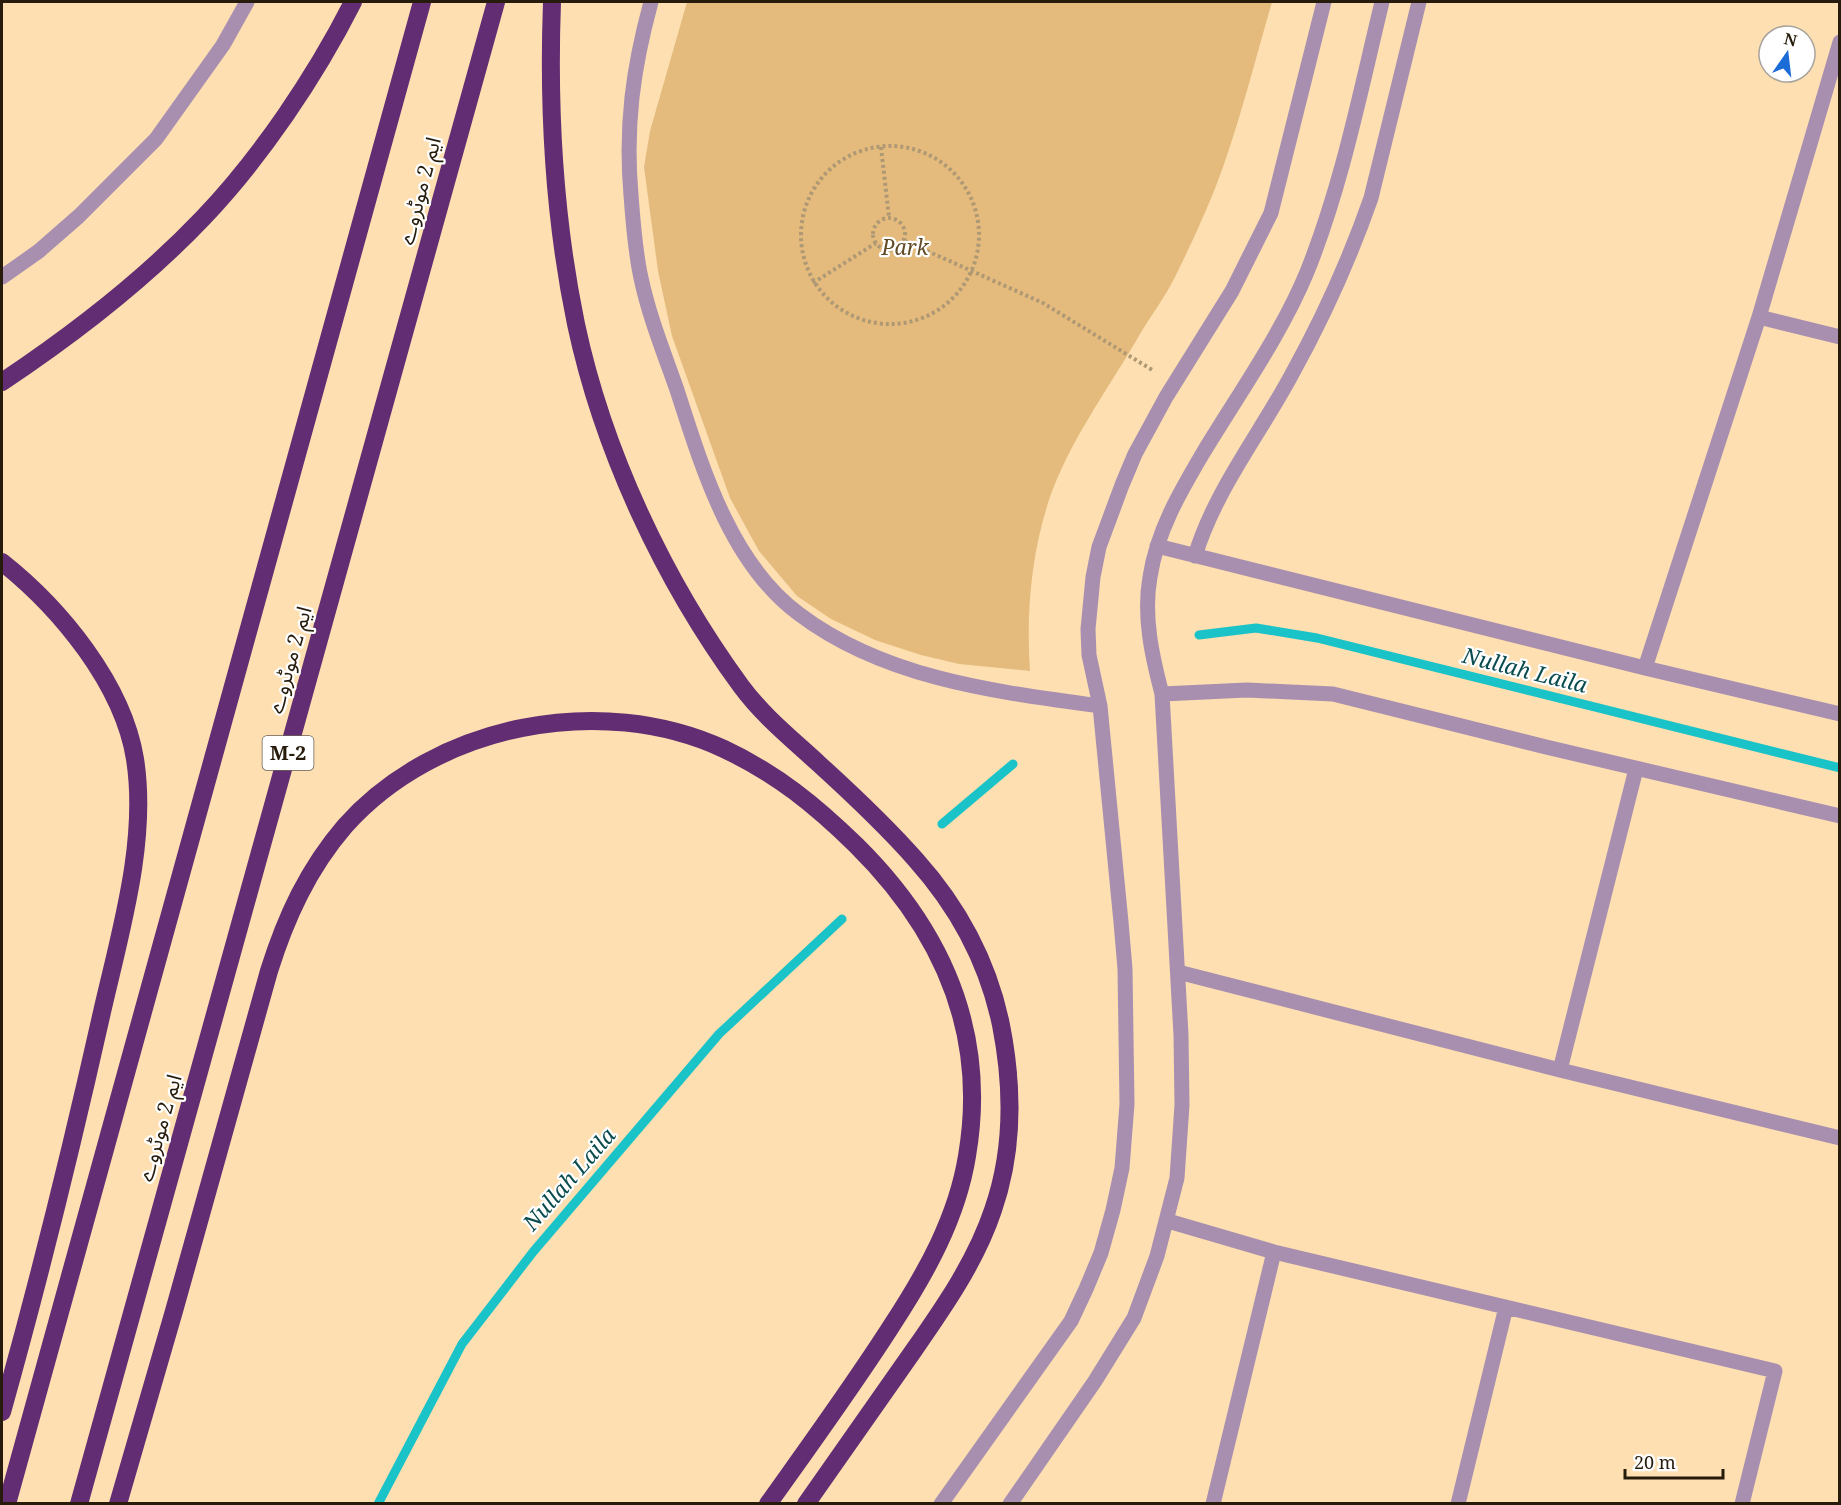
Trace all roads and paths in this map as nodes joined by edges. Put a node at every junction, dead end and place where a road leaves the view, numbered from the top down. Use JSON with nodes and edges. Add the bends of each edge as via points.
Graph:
{"nodes":[{"id":1,"x":247,"y":2,"type":"edge"},
{"id":2,"x":353,"y":2,"type":"edge"},
{"id":3,"x":422,"y":2,"type":"edge"},
{"id":4,"x":496,"y":2,"type":"edge"},
{"id":5,"x":552,"y":2,"type":"edge"},
{"id":6,"x":651,"y":2,"type":"edge"},
{"id":7,"x":1324,"y":2,"type":"edge"},
{"id":8,"x":1382,"y":2,"type":"edge"},
{"id":9,"x":1419,"y":2,"type":"edge"},
{"id":10,"x":1839,"y":42,"type":"edge"},
{"id":11,"x":881,"y":147,"type":"junction"},
{"id":12,"x":889,"y":217,"type":"junction"},
{"id":13,"x":905,"y":241,"type":"junction"},
{"id":14,"x":876,"y":243,"type":"junction"},
{"id":15,"x":972,"y":272,"type":"junction"},
{"id":16,"x":2,"y":277,"type":"edge"},
{"id":17,"x":813,"y":283,"type":"junction"},
{"id":18,"x":1759,"y":317,"type":"junction"},
{"id":19,"x":1839,"y":337,"type":"edge"},
{"id":20,"x":2,"y":382,"type":"edge"},
{"id":21,"x":1175,"y":384,"type":"junction"},
{"id":22,"x":1157,"y":546,"type":"junction"},
{"id":23,"x":1195,"y":556,"type":"junction"},
{"id":24,"x":2,"y":562,"type":"edge"},
{"id":25,"x":1646,"y":668,"type":"junction"},
{"id":26,"x":1162,"y":694,"type":"junction"},
{"id":27,"x":1100,"y":706,"type":"junction"},
{"id":28,"x":1839,"y":714,"type":"edge"},
{"id":29,"x":1636,"y":769,"type":"junction"},
{"id":30,"x":1839,"y":816,"type":"edge"},
{"id":31,"x":1178,"y":972,"type":"junction"},
{"id":32,"x":1560,"y":1070,"type":"junction"},
{"id":33,"x":1839,"y":1138,"type":"edge"},
{"id":34,"x":1168,"y":1221,"type":"junction"},
{"id":35,"x":1274,"y":1252,"type":"junction"},
{"id":36,"x":1506,"y":1307,"type":"junction"},
{"id":37,"x":2,"y":1412,"type":"edge"},
{"id":38,"x":7,"y":1503,"type":"edge"},
{"id":39,"x":79,"y":1503,"type":"edge"},
{"id":40,"x":118,"y":1503,"type":"edge"},
{"id":41,"x":768,"y":1503,"type":"edge"},
{"id":42,"x":806,"y":1503,"type":"edge"},
{"id":43,"x":940,"y":1503,"type":"edge"},
{"id":44,"x":1010,"y":1503,"type":"edge"},
{"id":45,"x":1213,"y":1503,"type":"edge"},
{"id":46,"x":1458,"y":1503,"type":"edge"},
{"id":47,"x":1742,"y":1503,"type":"edge"}],
"edges":[{"from":1,"to":16,"type":"street","via":[[223,45],[156,140],[79,216]]},
{"from":2,"to":20,"type":"highway","via":[[278,124],[202,218],[111,303]]},
{"from":3,"to":38,"type":"highway"},
{"from":4,"to":39,"type":"highway","name":"ایم 2 موٹروے","number":"M-2"},
{"from":5,"to":42,"type":"highway","via":[[554,156],[571,298],[603,421],[646,524],[684,601],[744,689],[785,734],[917,860],[954,909],[988,976],[1004,1039],[1010,1093],[1007,1152],[993,1210],[980,1243],[931,1326]]},
{"from":6,"to":27,"type":"street","via":[[635,63],[630,107],[630,192],[641,278],[696,448],[736,541],[765,581],[798,613],[873,656],[917,672],[1008,694]]},
{"from":7,"to":21,"type":"street","via":[[1271,213],[1232,291]]},
{"from":8,"to":22,"type":"street","via":[[1336,192],[1306,275],[1264,355],[1168,516]]},
{"from":9,"to":23,"type":"street","via":[[1361,227],[1292,374],[1207,522]]},
{"from":10,"to":18,"type":"street"},
{"from":11,"to":12,"type":"path"},
{"from":11,"to":15,"type":"path","via":[[912,149],[930,156],[960,180],[977,214],[980,234]]},
{"from":11,"to":17,"type":"path","via":[[855,153],[838,163],[812,190],[803,208],[800,237]]},
{"from":12,"to":13,"type":"path","via":[[902,222]]},
{"from":12,"to":14,"type":"path","via":[[882,219],[873,231]]},
{"from":13,"to":14,"type":"path","via":[[889,251]]},
{"from":13,"to":15,"type":"path"},
{"from":14,"to":17,"type":"path"},
{"from":15,"to":17,"type":"path","via":[[949,303],[914,322],[896,325],[876,324],[840,310]]},
{"from":15,"to":21,"type":"path","via":[[1043,303]]},
{"from":18,"to":19,"type":"street"},
{"from":18,"to":25,"type":"street"},
{"from":21,"to":27,"type":"street","via":[[1135,454],[1099,547],[1088,629],[1089,655]]},
{"from":22,"to":23,"type":"street"},
{"from":22,"to":26,"type":"street","via":[[1149,578],[1148,623]]},
{"from":23,"to":25,"type":"street"},
{"from":24,"to":37,"type":"highway","via":[[56,612],[100,673],[128,732],[135,758],[137,794],[135,846],[120,934]]},
{"from":25,"to":28,"type":"street"},
{"from":26,"to":29,"type":"street","via":[[1247,690],[1333,694]]},
{"from":26,"to":31,"type":"street"},
{"from":27,"to":43,"type":"street","via":[[1125,969],[1127,1104],[1122,1168],[1101,1253],[1071,1321]]},
{"from":29,"to":30,"type":"street"},
{"from":29,"to":32,"type":"street"},
{"from":31,"to":32,"type":"street"},
{"from":31,"to":34,"type":"street","via":[[1182,1105],[1177,1178]]},
{"from":32,"to":33,"type":"street"},
{"from":34,"to":35,"type":"street"},
{"from":34,"to":44,"type":"street","via":[[1134,1318]]},
{"from":35,"to":36,"type":"street"},
{"from":35,"to":45,"type":"street"},
{"from":36,"to":46,"type":"street"},
{"from":36,"to":47,"type":"street","via":[[1775,1371]]},
{"from":40,"to":41,"type":"highway","via":[[273,959],[284,925],[320,859],[346,825],[376,797],[442,755],[484,738],[524,728],[562,721],[601,721],[639,724],[722,748],[792,788],[819,809],[873,861],[910,907],[942,959],[964,1022],[971,1062],[971,1124],[967,1158],[948,1224],[917,1286],[883,1339]]}]}
